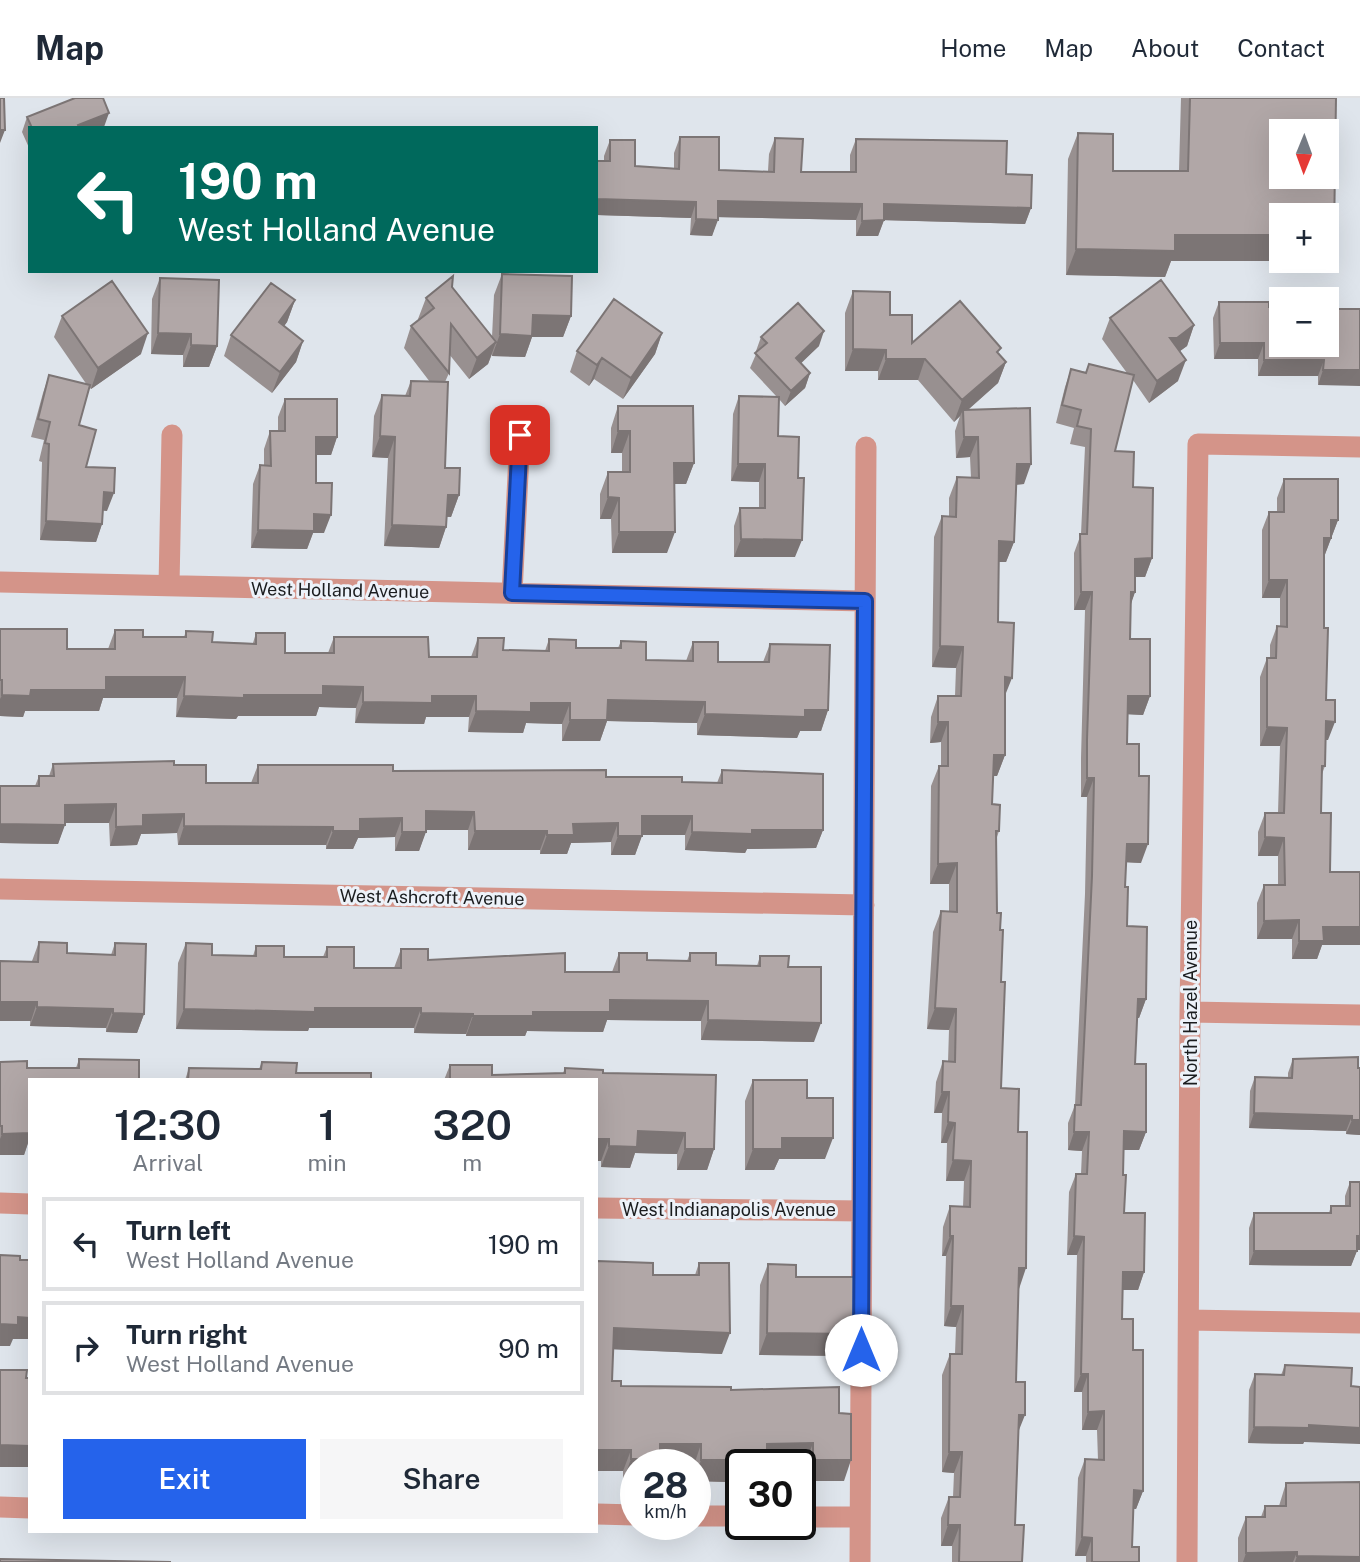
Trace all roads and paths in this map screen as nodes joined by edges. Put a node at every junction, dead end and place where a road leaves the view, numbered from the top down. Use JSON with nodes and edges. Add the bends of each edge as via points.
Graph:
{"nodes":[{"id":1,"x":172,"y":435,"type":"dead end"},
{"id":2,"x":520,"y":435,"type":"dead end"},
{"id":3,"x":866,"y":447,"type":"dead end"},
{"id":4,"x":1360,"y":447,"type":"edge"},
{"id":5,"x":0,"y":582,"type":"edge"},
{"id":6,"x":169,"y":586,"type":"junction"},
{"id":7,"x":512,"y":593,"type":"junction"},
{"id":8,"x":865,"y":601,"type":"junction"},
{"id":9,"x":0,"y":889,"type":"edge"},
{"id":10,"x":863,"y":905,"type":"junction"},
{"id":11,"x":1190,"y":1012,"type":"junction"},
{"id":12,"x":1360,"y":1015,"type":"edge"},
{"id":13,"x":0,"y":1203,"type":"edge"},
{"id":14,"x":28,"y":1204,"type":"edge"},
{"id":15,"x":598,"y":1208,"type":"edge"},
{"id":16,"x":862,"y":1210,"type":"junction"},
{"id":17,"x":1189,"y":1320,"type":"junction"},
{"id":18,"x":1360,"y":1324,"type":"edge"},
{"id":19,"x":0,"y":1507,"type":"edge"},
{"id":20,"x":28,"y":1508,"type":"edge"},
{"id":21,"x":598,"y":1514,"type":"edge"},
{"id":22,"x":620,"y":1515,"type":"edge"},
{"id":23,"x":816,"y":1517,"type":"edge"},
{"id":24,"x":860,"y":1517,"type":"junction"},
{"id":25,"x":860,"y":1562,"type":"edge"},
{"id":26,"x":1187,"y":1562,"type":"edge"}],
"edges":[{"from":1,"to":6,"type":"street"},
{"from":2,"to":7,"type":"street"},
{"from":3,"to":8,"type":"street"},
{"from":4,"to":11,"type":"street","name":"North Hazel Avenue","via":[[1198,444]]},
{"from":5,"to":6,"type":"street","name":"West Holland Avenue"},
{"from":6,"to":7,"type":"street","name":"West Holland Avenue"},
{"from":7,"to":8,"type":"street","name":"West Holland Avenue"},
{"from":8,"to":10,"type":"street"},
{"from":9,"to":10,"type":"street","name":"West Ashcroft Avenue"},
{"from":10,"to":16,"type":"street"},
{"from":11,"to":12,"type":"street"},
{"from":11,"to":17,"type":"street","name":"North Hazel Avenue"},
{"from":13,"to":14,"type":"street"},
{"from":15,"to":16,"type":"street","name":"West Indianapolis Avenue"},
{"from":16,"to":24,"type":"street"},
{"from":17,"to":18,"type":"street"},
{"from":17,"to":26,"type":"street","name":"North Hazel Avenue"},
{"from":19,"to":20,"type":"street"},
{"from":21,"to":22,"type":"street"},
{"from":23,"to":24,"type":"street"},
{"from":24,"to":25,"type":"street"}]}
